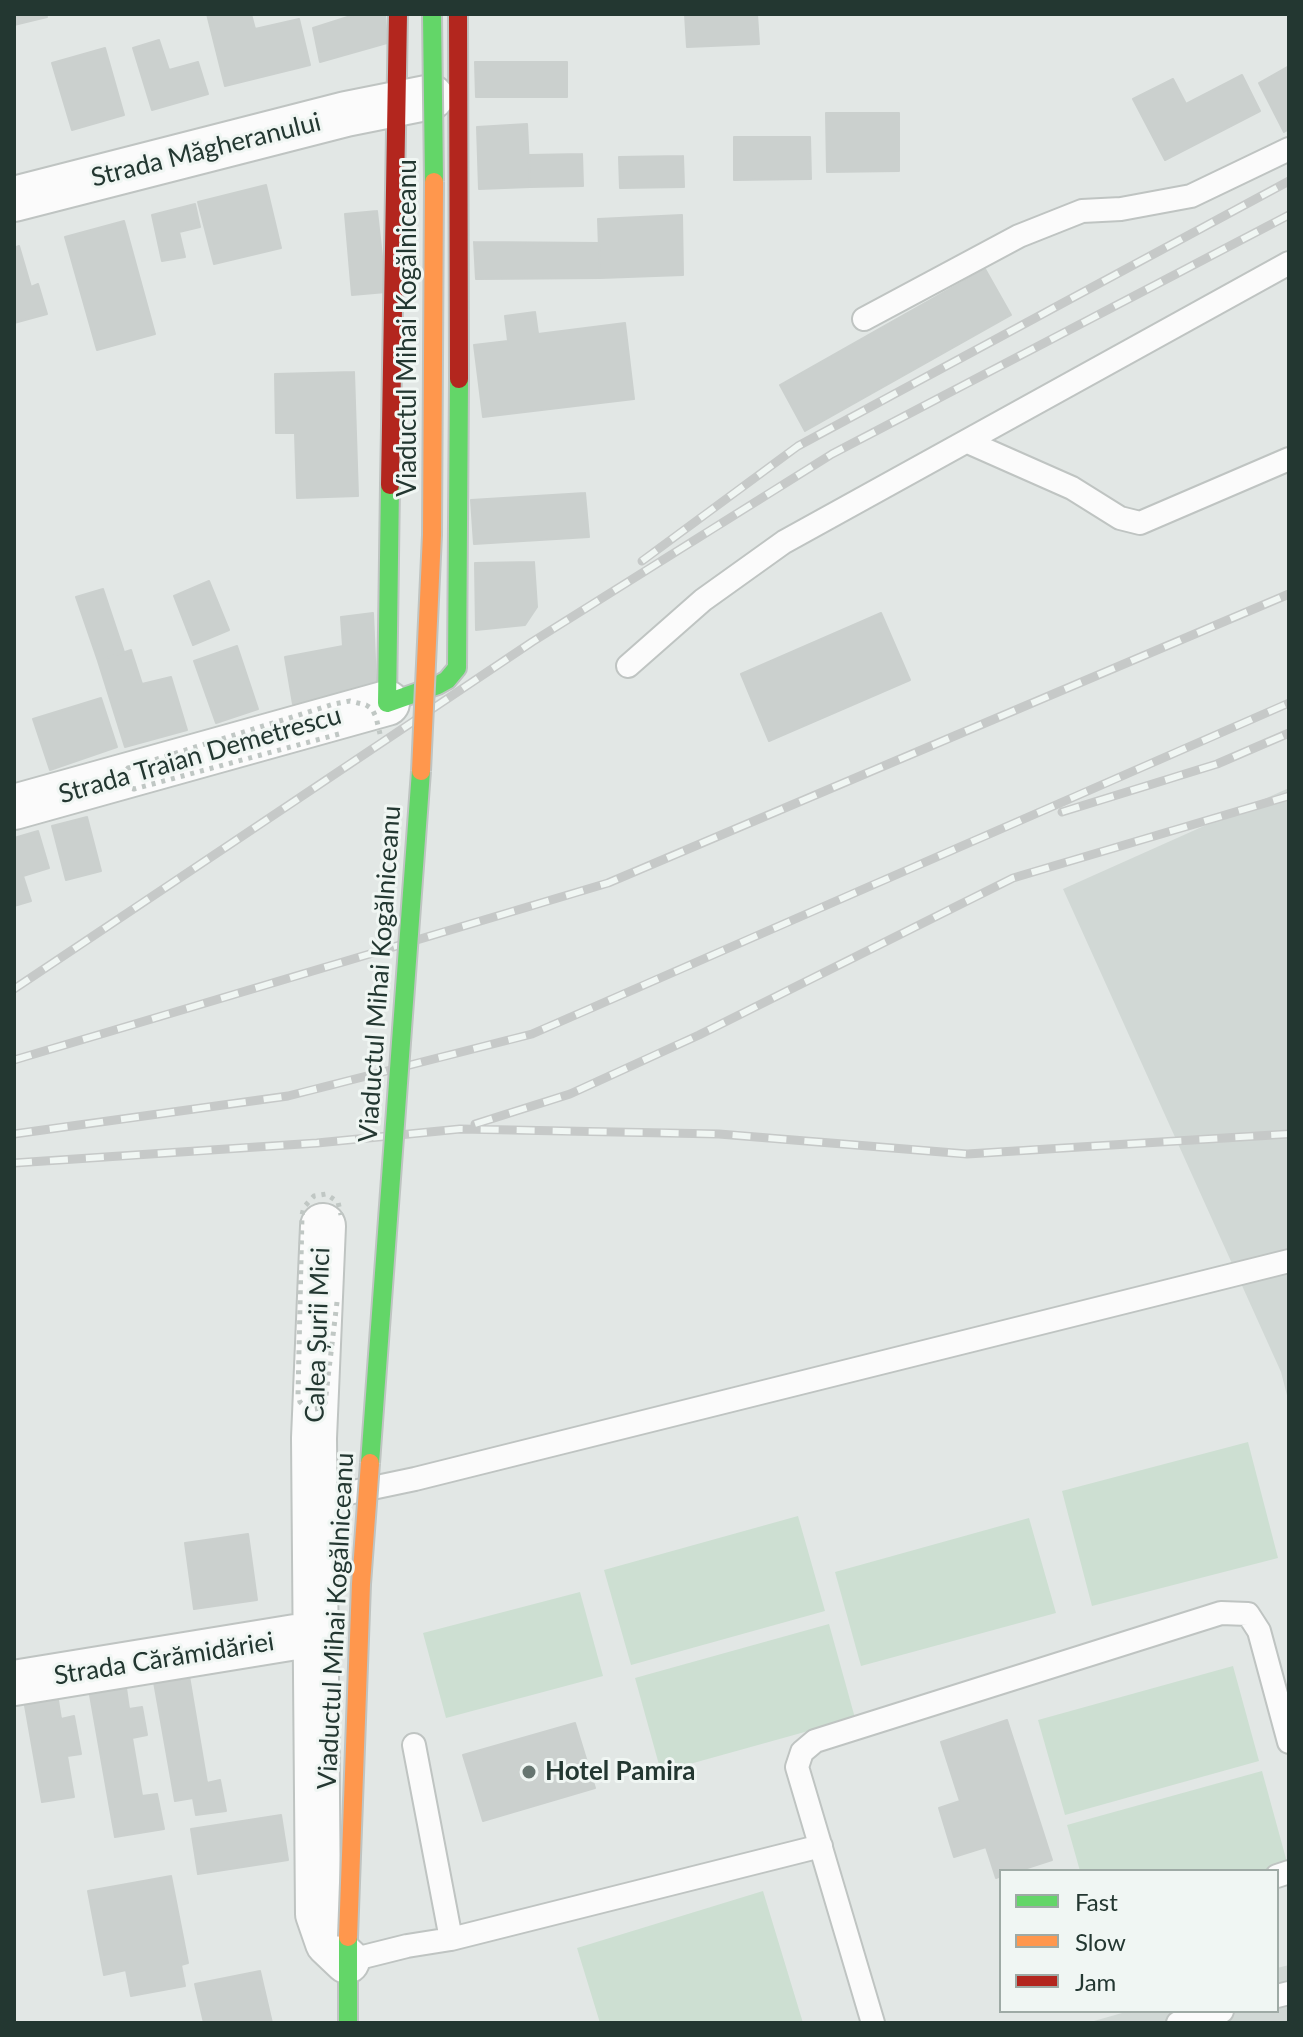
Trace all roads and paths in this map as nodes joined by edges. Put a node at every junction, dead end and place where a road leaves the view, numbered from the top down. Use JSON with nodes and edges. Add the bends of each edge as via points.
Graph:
{"nodes":[{"id":1,"x":398,"y":14,"type":"edge"},
{"id":2,"x":432,"y":14,"type":"edge"},
{"id":3,"x":458,"y":14,"type":"edge"},
{"id":4,"x":460,"y":91,"type":"junction"},
{"id":5,"x":398,"y":103,"type":"junction"},
{"id":6,"x":1289,"y":149,"type":"edge"},
{"id":7,"x":14,"y":199,"type":"edge"},
{"id":8,"x":1289,"y":263,"type":"edge"},
{"id":9,"x":864,"y":319,"type":"dead end"},
{"id":10,"x":968,"y":442,"type":"junction"},
{"id":11,"x":1289,"y":459,"type":"edge"},
{"id":12,"x":628,"y":666,"type":"dead end"},
{"id":13,"x":383,"y":719,"type":"junction"},
{"id":14,"x":339,"y":734,"type":"dead end"},
{"id":15,"x":14,"y":807,"type":"edge"},
{"id":16,"x":332,"y":1220,"type":"joint"},
{"id":17,"x":1289,"y":1261,"type":"edge"},
{"id":18,"x":325,"y":1403,"type":"dead end"},
{"id":19,"x":315,"y":1500,"type":"junction"},
{"id":20,"x":314,"y":1634,"type":"junction"},
{"id":21,"x":14,"y":1683,"type":"edge"},
{"id":22,"x":1289,"y":1742,"type":"edge"},
{"id":23,"x":414,"y":1745,"type":"dead end"},
{"id":24,"x":821,"y":1846,"type":"junction"},
{"id":25,"x":451,"y":1939,"type":"junction"},
{"id":26,"x":348,"y":1949,"type":"junction"},
{"id":27,"x":1215,"y":2013,"type":"edge"},
{"id":28,"x":348,"y":2023,"type":"edge"},
{"id":29,"x":873,"y":2023,"type":"edge"},
{"id":30,"x":1178,"y":2023,"type":"edge"}],
"edges":[{"from":1,"to":5,"type":"main road"},
{"from":2,"to":26,"type":"main road","name":"Viaductul Mihai Kogălniceanu","bridge":true,"via":[[435,278],[426,702],[361,1584]]},
{"from":3,"to":4,"type":"main road"},
{"from":4,"to":5,"type":"street"},
{"from":4,"to":13,"type":"main road","via":[[457,668],[447,680]]},
{"from":5,"to":7,"type":"street","name":"Strada Măgheranului"},
{"from":5,"to":13,"type":"main road"},
{"from":6,"to":9,"type":"lane","via":[[1191,196],[1082,211],[1019,236]]},
{"from":8,"to":10,"type":"lane"},
{"from":10,"to":11,"type":"lane","via":[[1140,523]]},
{"from":10,"to":12,"type":"lane","via":[[784,542],[703,600]]},
{"from":13,"to":14,"type":"path","bridge":true,"via":[[366,705],[334,704],[128,768],[123,781],[134,789]]},
{"from":13,"to":15,"type":"street","name":"Strada Traian Demetrescu"},
{"from":16,"to":18,"type":"path","bridge":true,"via":[[338,1202],[326,1194],[314,1196],[304,1207],[298,1395],[309,1410]]},
{"from":16,"to":19,"type":"street","name":"Calea Șurii Mici","via":[[314,1438]]},
{"from":17,"to":19,"type":"lane"},
{"from":19,"to":20,"type":"street","name":"Calea Șurii Mici"},
{"from":20,"to":21,"type":"street","name":"Strada Cărămidăriei"},
{"from":20,"to":26,"type":"street","name":"Calea Șurii Mici","via":[[318,1914],[328,1943]]},
{"from":22,"to":24,"type":"lane","via":[[1259,1631],[1248,1614],[1221,1613],[815,1741],[802,1752],[797,1767]]},
{"from":23,"to":25,"type":"lane"},
{"from":24,"to":25,"type":"lane"},
{"from":24,"to":29,"type":"lane"},
{"from":25,"to":26,"type":"lane"},
{"from":26,"to":28,"type":"main road"},
{"from":27,"to":30,"type":"lane"}]}
